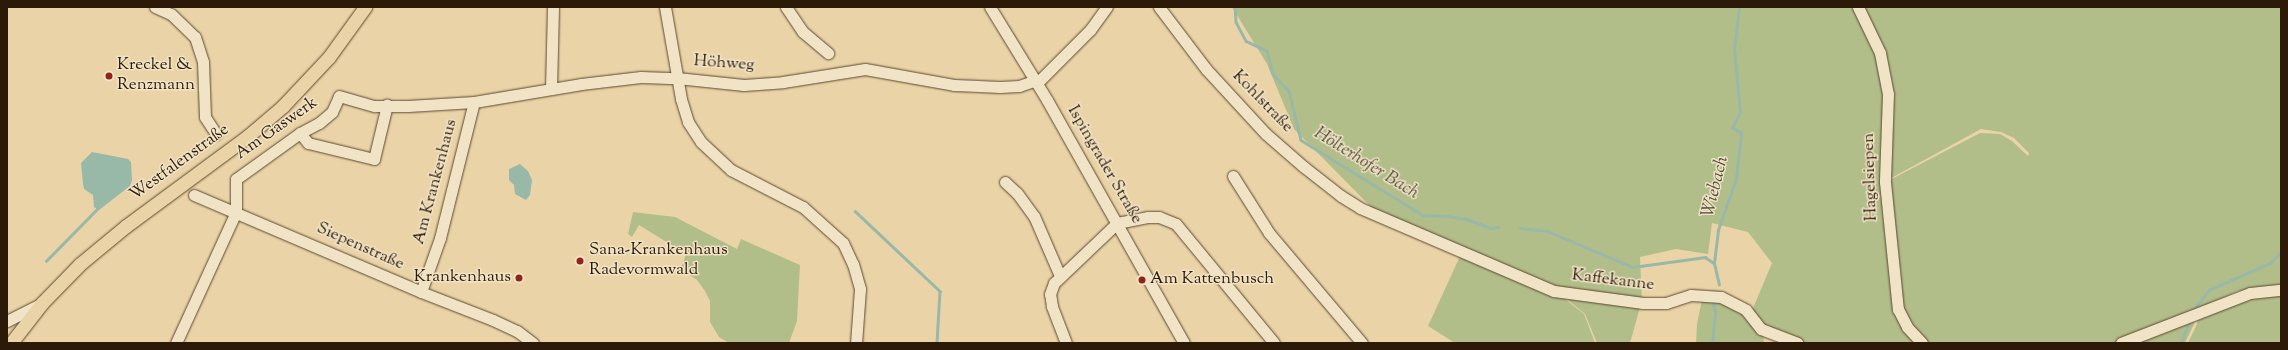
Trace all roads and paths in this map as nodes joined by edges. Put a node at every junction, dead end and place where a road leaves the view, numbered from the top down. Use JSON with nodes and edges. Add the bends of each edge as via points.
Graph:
{"nodes":[{"id":1,"x":155,"y":7,"type":"edge"},
{"id":2,"x":365,"y":7,"type":"edge"},
{"id":3,"x":553,"y":7,"type":"edge"},
{"id":4,"x":665,"y":7,"type":"edge"},
{"id":5,"x":786,"y":7,"type":"edge"},
{"id":6,"x":990,"y":7,"type":"edge"},
{"id":7,"x":1107,"y":7,"type":"edge"},
{"id":8,"x":1159,"y":7,"type":"edge"},
{"id":9,"x":1858,"y":7,"type":"edge"},
{"id":10,"x":828,"y":53,"type":"dead end"},
{"id":11,"x":677,"y":78,"type":"junction"},
{"id":12,"x":1036,"y":82,"type":"junction"},
{"id":13,"x":551,"y":89,"type":"junction"},
{"id":14,"x":339,"y":96,"type":"joint"},
{"id":15,"x":474,"y":102,"type":"junction"},
{"id":16,"x":387,"y":105,"type":"junction"},
{"id":17,"x":300,"y":133,"type":"junction"},
{"id":18,"x":216,"y":134,"type":"dead end"},
{"id":19,"x":1233,"y":176,"type":"dead end"},
{"id":20,"x":1005,"y":182,"type":"dead end"},
{"id":21,"x":194,"y":195,"type":"dead end"},
{"id":22,"x":236,"y":212,"type":"junction"},
{"id":23,"x":1117,"y":222,"type":"junction"},
{"id":24,"x":1060,"y":276,"type":"junction"},
{"id":25,"x":2281,"y":290,"type":"edge"},
{"id":26,"x":1554,"y":291,"type":"joint"},
{"id":27,"x":421,"y":292,"type":"junction"},
{"id":28,"x":42,"y":303,"type":"junction"},
{"id":29,"x":7,"y":321,"type":"edge"},
{"id":30,"x":11,"y":343,"type":"edge"},
{"id":31,"x":176,"y":343,"type":"edge"},
{"id":32,"x":533,"y":343,"type":"edge"},
{"id":33,"x":856,"y":343,"type":"edge"},
{"id":34,"x":1066,"y":343,"type":"edge"},
{"id":35,"x":1184,"y":343,"type":"edge"},
{"id":36,"x":1274,"y":343,"type":"edge"},
{"id":37,"x":1362,"y":343,"type":"edge"},
{"id":38,"x":1797,"y":343,"type":"edge"},
{"id":39,"x":1922,"y":343,"type":"edge"},
{"id":40,"x":2121,"y":343,"type":"edge"}],
"edges":[{"from":1,"to":18,"type":"street","via":[[171,14],[195,37],[203,62],[205,116]]},
{"from":2,"to":28,"type":"main road","name":"Westfalenstraße","via":[[330,57],[283,106],[237,144],[105,243]]},
{"from":3,"to":13,"type":"street"},
{"from":4,"to":11,"type":"street"},
{"from":5,"to":10,"type":"street","via":[[803,32]]},
{"from":6,"to":12,"type":"street","name":"Ispingrader Straße"},
{"from":7,"to":12,"type":"street","via":[[1090,30]]},
{"from":8,"to":26,"type":"street","name":"Kohlstraße","via":[[1206,69],[1266,134],[1341,196],[1378,217]]},
{"from":9,"to":39,"type":"street","name":"Hagelsiepen","via":[[1880,54],[1888,94],[1885,182],[1898,309],[1907,328]]},
{"from":11,"to":12,"type":"street","name":"Höhweg","via":[[744,85],[784,82],[865,69],[954,85],[1000,87]]},
{"from":11,"to":13,"type":"street","name":"Höhweg","via":[[640,77]]},
{"from":11,"to":33,"type":"street","via":[[688,122],[708,152],[742,177],[795,202],[816,216],[843,243],[853,264],[860,289]]},
{"from":12,"to":23,"type":"street","name":"Ispingrader Straße"},
{"from":13,"to":15,"type":"street","name":"Höhweg"},
{"from":14,"to":16,"type":"street","name":"Höhweg","via":[[375,106]]},
{"from":14,"to":17,"type":"street","name":"Am Gaswerk","via":[[332,112],[319,123]]},
{"from":15,"to":16,"type":"street","name":"Höhweg"},
{"from":15,"to":27,"type":"street","name":"Am Krankenhaus","via":[[440,238]]},
{"from":16,"to":17,"type":"street","via":[[374,159],[308,143]]},
{"from":17,"to":22,"type":"street","name":"Am Gaswerk","via":[[236,178]]},
{"from":19,"to":37,"type":"street","via":[[1269,233]]},
{"from":20,"to":24,"type":"street","via":[[1034,216]]},
{"from":21,"to":22,"type":"street","name":"Siepenstraße"},
{"from":22,"to":27,"type":"street","name":"Siepenstraße"},
{"from":22,"to":31,"type":"street"},
{"from":23,"to":24,"type":"street"},
{"from":23,"to":35,"type":"street","name":"Ispingrader Straße"},
{"from":23,"to":36,"type":"street","via":[[1159,217],[1176,224]]},
{"from":24,"to":34,"type":"street","via":[[1050,294]]},
{"from":25,"to":40,"type":"street","via":[[2250,293]]},
{"from":26,"to":38,"type":"street","name":"Kaffekanne","via":[[1644,303],[1666,303],[1691,295],[1714,295],[1736,303],[1746,310],[1761,329]]},
{"from":27,"to":32,"type":"street","name":"Siepenstraße","via":[[511,328]]},
{"from":28,"to":29,"type":"street"},
{"from":28,"to":30,"type":"main road","name":"Westfalenstraße"}]}
